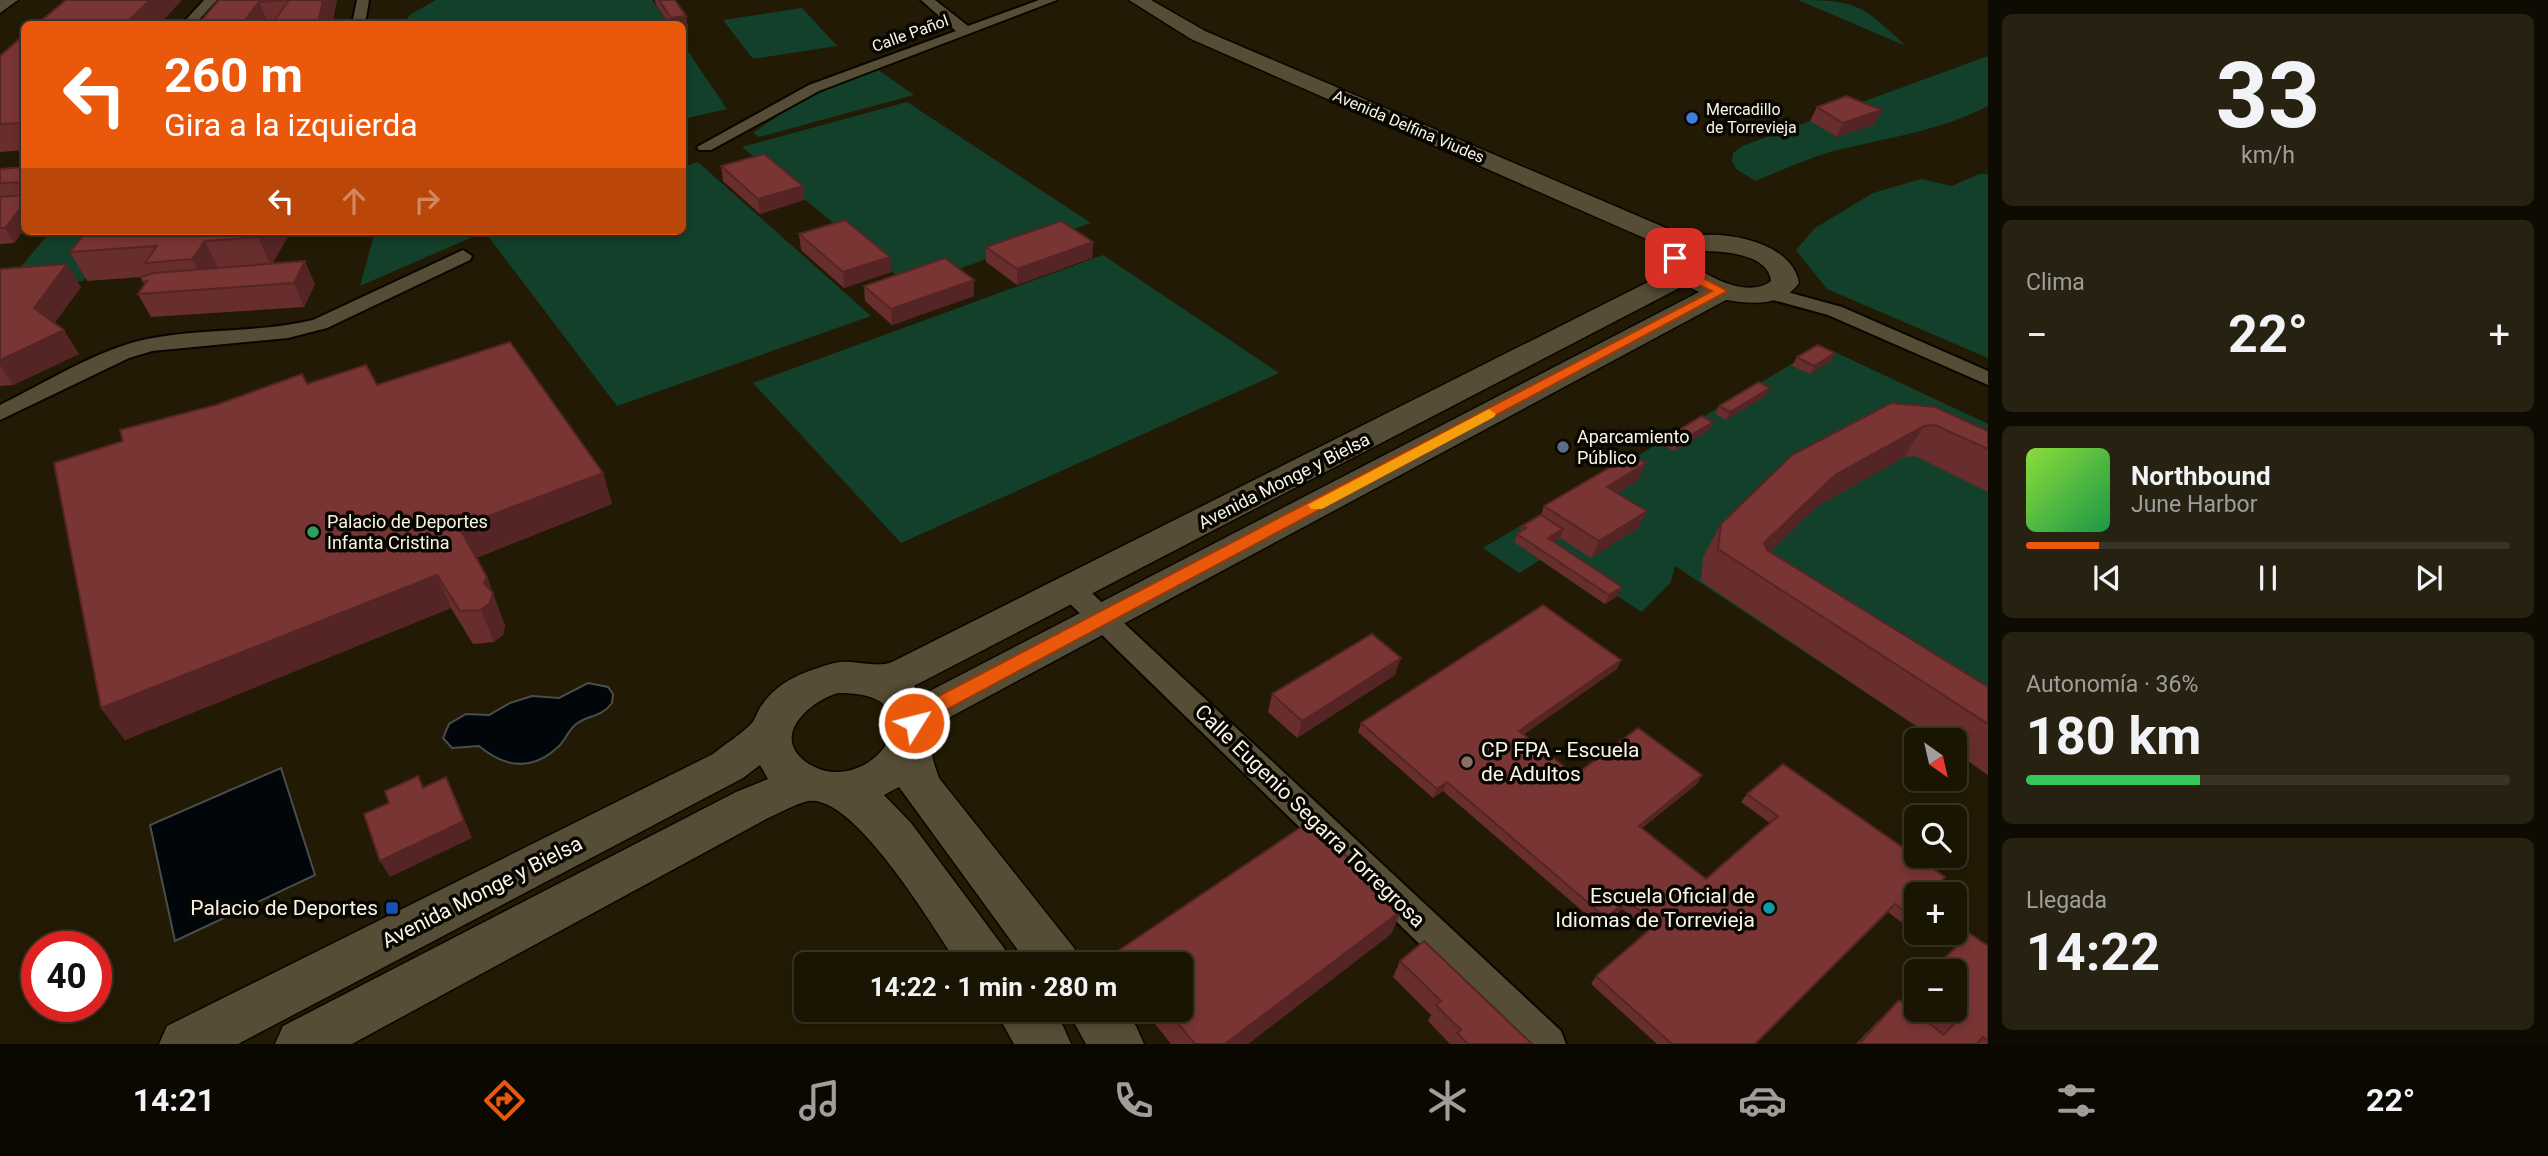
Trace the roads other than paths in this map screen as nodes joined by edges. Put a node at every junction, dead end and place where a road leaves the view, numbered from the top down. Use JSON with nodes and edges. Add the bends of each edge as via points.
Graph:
{"nodes":[{"id":1,"x":9,"y":0,"type":"edge"},
{"id":2,"x":211,"y":0,"type":"edge"},
{"id":3,"x":363,"y":0,"type":"edge"},
{"id":4,"x":927,"y":0,"type":"edge"},
{"id":5,"x":1051,"y":0,"type":"edge"},
{"id":6,"x":1138,"y":0,"type":"edge"},
{"id":7,"x":0,"y":7,"type":"edge"},
{"id":8,"x":191,"y":21,"type":"edge"},
{"id":9,"x":360,"y":21,"type":"edge"},
{"id":10,"x":965,"y":32,"type":"junction"},
{"id":11,"x":766,"y":100,"type":"dead end"},
{"id":12,"x":784,"y":103,"type":"junction"},
{"id":13,"x":705,"y":147,"type":"dead end"},
{"id":14,"x":463,"y":256,"type":"dead end"},
{"id":15,"x":1685,"y":260,"type":"junction"},
{"id":16,"x":1778,"y":286,"type":"junction"},
{"id":17,"x":1722,"y":291,"type":"junction"},
{"id":18,"x":1988,"y":379,"type":"edge"},
{"id":19,"x":0,"y":412,"type":"edge"},
{"id":20,"x":1071,"y":589,"type":"junction"},
{"id":21,"x":1103,"y":618,"type":"junction"},
{"id":22,"x":881,"y":682,"type":"junction"},
{"id":23,"x":773,"y":730,"type":"junction"},
{"id":24,"x":911,"y":737,"type":"junction"},
{"id":25,"x":821,"y":786,"type":"junction"},
{"id":26,"x":978,"y":952,"type":"edge"},
{"id":27,"x":1048,"y":952,"type":"edge"},
{"id":28,"x":1029,"y":1022,"type":"edge"},
{"id":29,"x":1101,"y":1022,"type":"edge"},
{"id":30,"x":185,"y":1044,"type":"edge"},
{"id":31,"x":302,"y":1044,"type":"edge"},
{"id":32,"x":1045,"y":1044,"type":"edge"},
{"id":33,"x":1118,"y":1044,"type":"edge"},
{"id":34,"x":1548,"y":1044,"type":"edge"}],
"edges":[{"from":1,"to":7,"type":"street"},
{"from":2,"to":8,"type":"street"},
{"from":3,"to":9,"type":"street"},
{"from":4,"to":10,"type":"street"},
{"from":5,"to":10,"type":"street","name":"Calle Pañol"},
{"from":6,"to":15,"type":"street","name":"Avenida Delfina Viudes","via":[[1198,35]]},
{"from":10,"to":12,"type":"street","name":"Calle Pañol"},
{"from":11,"to":12,"type":"street"},
{"from":12,"to":13,"type":"street","name":"Calle Pañol","via":[[742,131]]},
{"from":14,"to":19,"type":"street","via":[[320,324],[288,332],[150,345]]},
{"from":15,"to":16,"type":"street","via":[[1709,243],[1742,247],[1770,259]]},
{"from":15,"to":17,"type":"street","name":"Avenida Delfina Viudes"},
{"from":15,"to":20,"type":"street","name":"Avenida Monge y Bielsa"},
{"from":16,"to":17,"type":"street"},
{"from":16,"to":18,"type":"street"},
{"from":17,"to":21,"type":"street","name":"Avenida Monge y Bielsa"},
{"from":20,"to":21,"type":"street","name":"Calle Eugenio Segarra Torregrosa"},
{"from":20,"to":22,"type":"street","name":"Avenida Monge y Bielsa"},
{"from":21,"to":24,"type":"street","name":"Avenida Monge y Bielsa","via":[[938,705]]},
{"from":21,"to":34,"type":"street","name":"Calle Eugenio Segarra Torregrosa"},
{"from":22,"to":23,"type":"street","via":[[852,676],[807,687],[784,705]]},
{"from":22,"to":24,"type":"street","via":[[904,699]]},
{"from":23,"to":25,"type":"street","via":[[779,761]]},
{"from":23,"to":30,"type":"street","name":"Avenida Monge y Bielsa","via":[[728,766]]},
{"from":24,"to":25,"type":"street","via":[[887,773],[872,782]]},
{"from":24,"to":27,"type":"street","via":[[920,786]]},
{"from":25,"to":26,"type":"street","via":[[858,800],[889,830]]},
{"from":25,"to":31,"type":"street","via":[[752,805]]},
{"from":28,"to":32,"type":"street"},
{"from":29,"to":33,"type":"street"}]}
